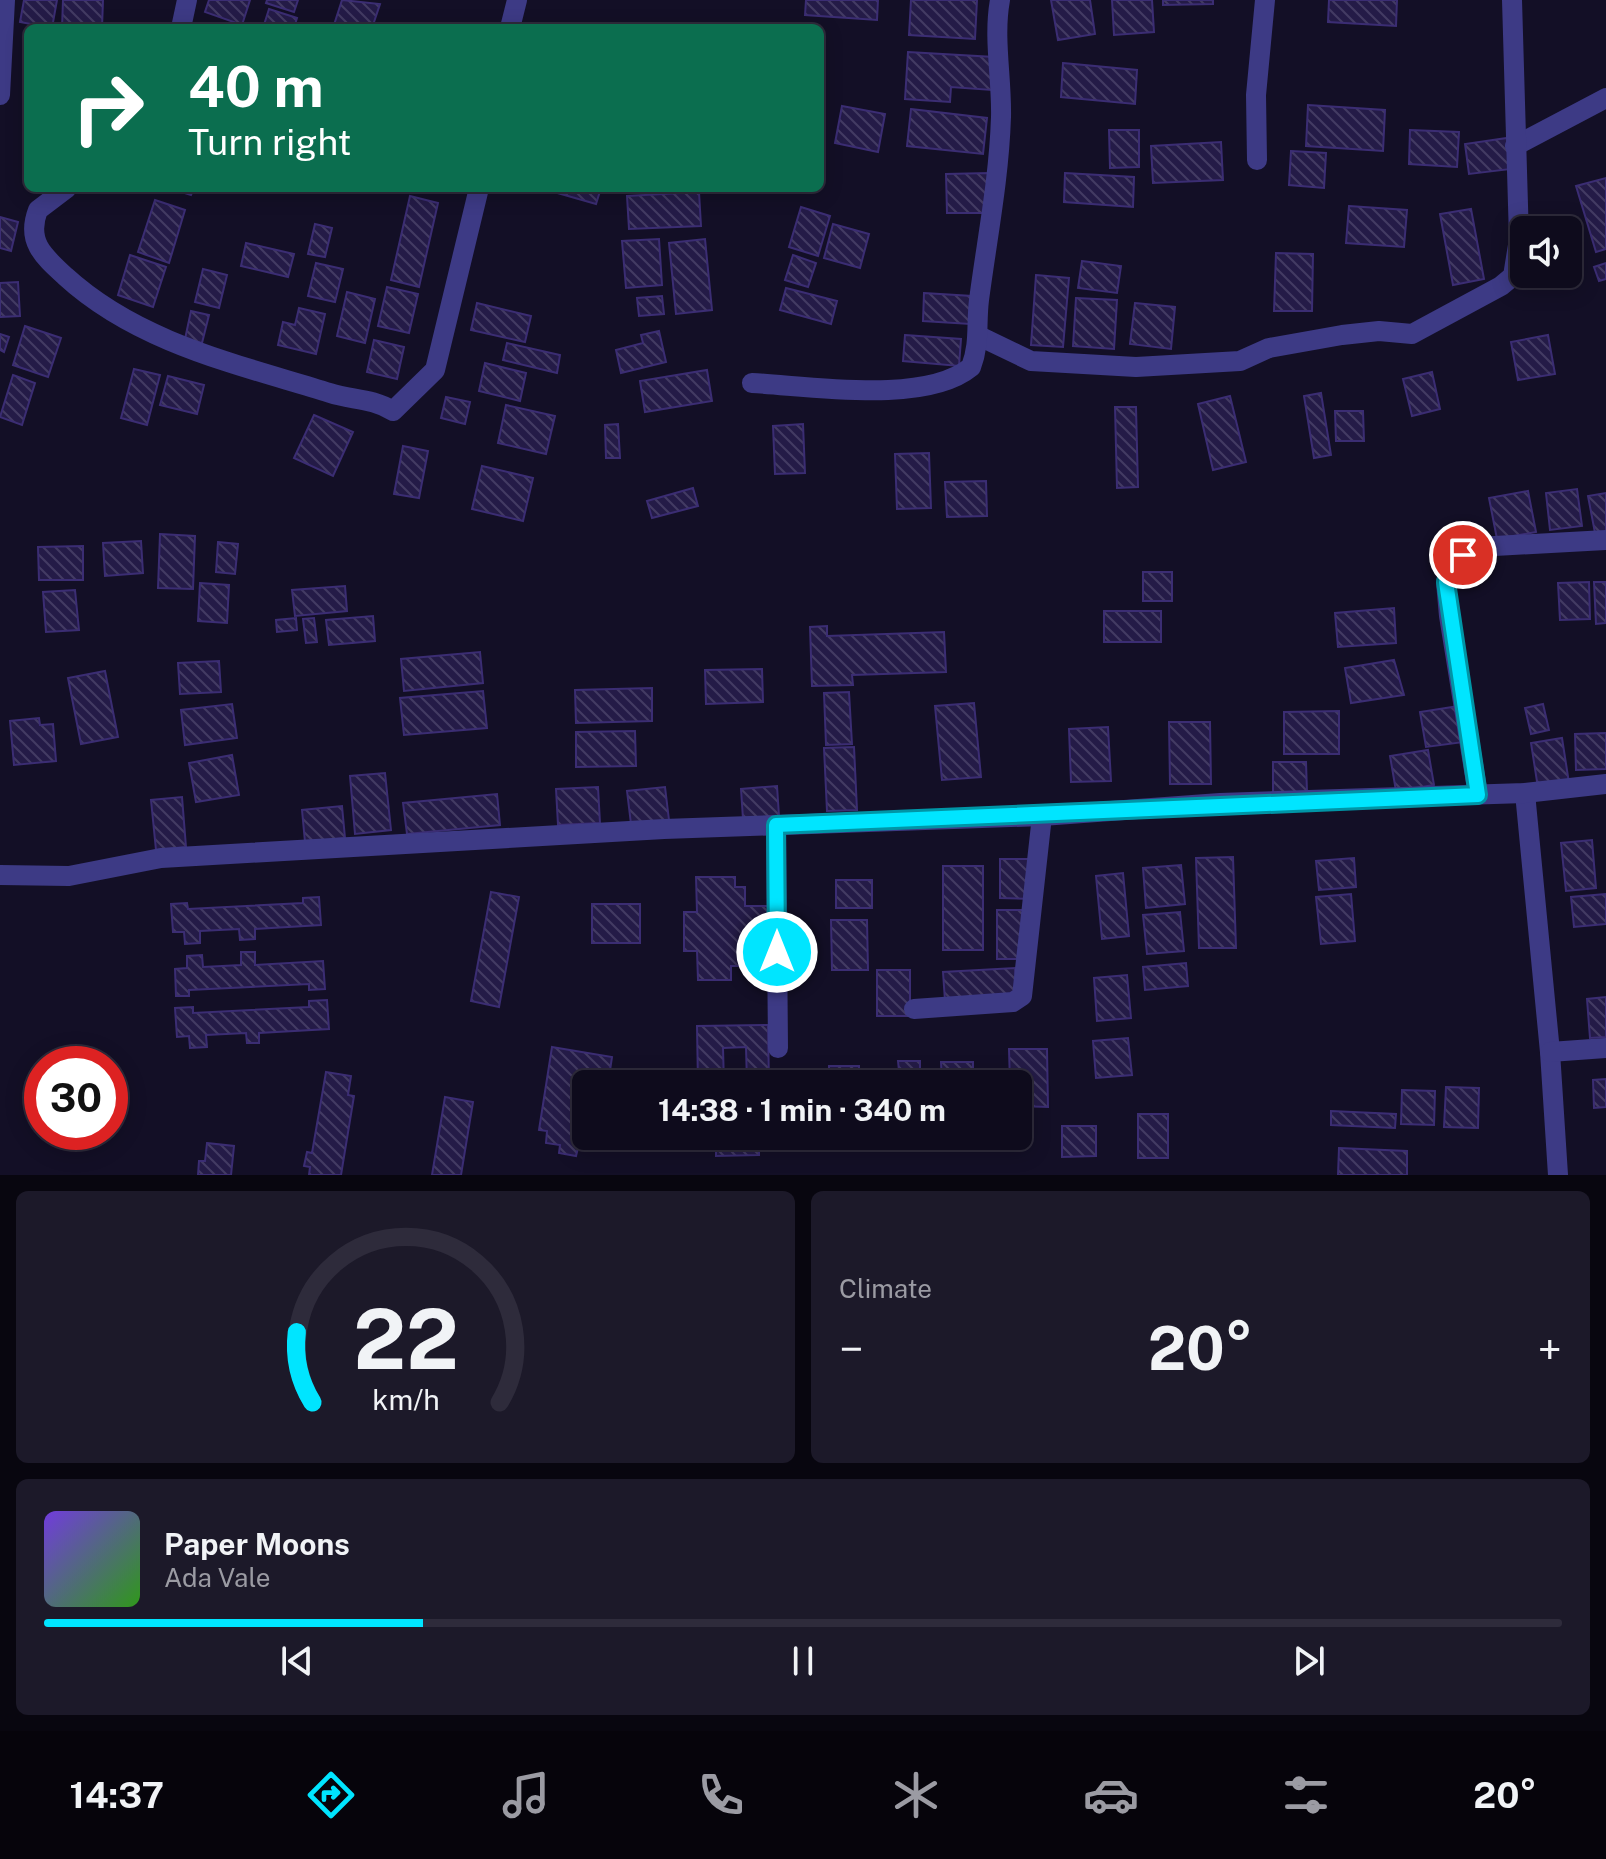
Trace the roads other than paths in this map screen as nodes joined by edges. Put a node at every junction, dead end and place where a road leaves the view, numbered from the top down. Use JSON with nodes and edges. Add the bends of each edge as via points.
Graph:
{"nodes":[{"id":1,"x":5,"y":0,"type":"edge"},
{"id":2,"x":187,"y":0,"type":"edge"},
{"id":3,"x":517,"y":0,"type":"edge"},
{"id":4,"x":1000,"y":0,"type":"edge"},
{"id":5,"x":1265,"y":0,"type":"edge"},
{"id":6,"x":1512,"y":0,"type":"edge"},
{"id":7,"x":182,"y":24,"type":"edge"},
{"id":8,"x":511,"y":24,"type":"edge"},
{"id":9,"x":0,"y":95,"type":"edge"},
{"id":10,"x":1606,"y":98,"type":"edge"},
{"id":11,"x":1515,"y":146,"type":"junction"},
{"id":12,"x":1257,"y":160,"type":"dead end"},
{"id":13,"x":62,"y":192,"type":"edge"},
{"id":14,"x":478,"y":192,"type":"edge"},
{"id":15,"x":979,"y":336,"type":"junction"},
{"id":16,"x":752,"y":383,"type":"dead end"},
{"id":17,"x":1606,"y":540,"type":"edge"},
{"id":18,"x":1606,"y":784,"type":"edge"},
{"id":19,"x":1525,"y":793,"type":"junction"},
{"id":20,"x":1478,"y":795,"type":"junction"},
{"id":21,"x":1042,"y":816,"type":"junction"},
{"id":22,"x":776,"y":825,"type":"junction"},
{"id":23,"x":0,"y":875,"type":"edge"},
{"id":24,"x":914,"y":1009,"type":"dead end"},
{"id":25,"x":778,"y":1048,"type":"dead end"},
{"id":26,"x":1606,"y":1048,"type":"edge"},
{"id":27,"x":1550,"y":1052,"type":"junction"},
{"id":28,"x":1558,"y":1175,"type":"edge"}],
"edges":[{"from":1,"to":9,"type":"street"},
{"from":2,"to":7,"type":"street"},
{"from":3,"to":8,"type":"street"},
{"from":4,"to":15,"type":"street","via":[[997,181],[979,299]]},
{"from":5,"to":12,"type":"street","via":[[1256,95]]},
{"from":6,"to":11,"type":"street"},
{"from":10,"to":11,"type":"street"},
{"from":11,"to":15,"type":"street","via":[[1519,239],[1513,276],[1412,334],[1379,331],[1269,348],[1240,361],[1136,367],[1031,361]]},
{"from":13,"to":14,"type":"street","via":[[38,210],[33,238],[42,256],[118,314],[153,335],[218,360],[334,395],[375,400],[393,411],[435,370]]},
{"from":15,"to":16,"type":"street","via":[[971,367],[947,381],[888,389]]},
{"from":17,"to":20,"type":"street","via":[[1477,547],[1450,567],[1449,616]]},
{"from":18,"to":19,"type":"street"},
{"from":19,"to":20,"type":"street"},
{"from":19,"to":27,"type":"street"},
{"from":20,"to":21,"type":"street","via":[[1220,803]]},
{"from":21,"to":22,"type":"street"},
{"from":21,"to":24,"type":"street","via":[[1022,996],[1013,1002]]},
{"from":22,"to":23,"type":"street","via":[[161,858],[69,876]]},
{"from":22,"to":25,"type":"street"},
{"from":26,"to":27,"type":"street"},
{"from":27,"to":28,"type":"street"}]}
